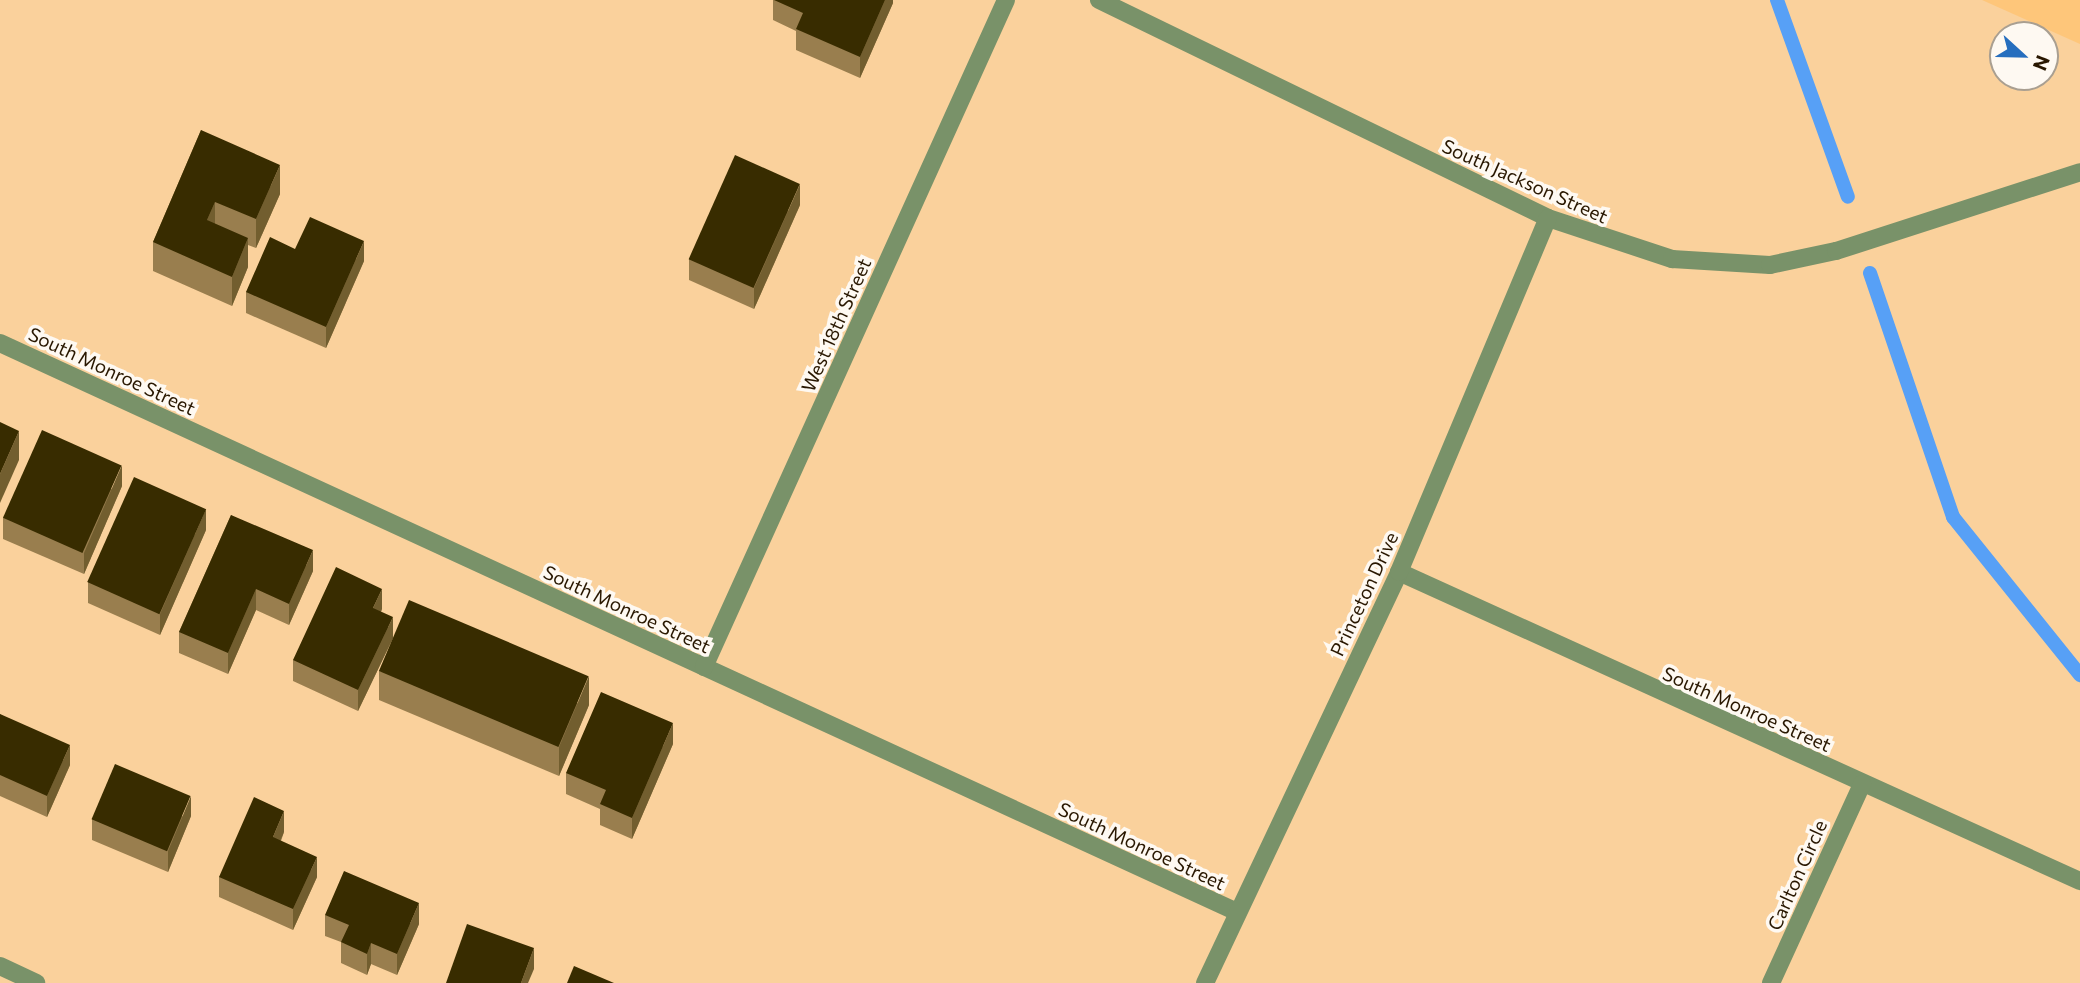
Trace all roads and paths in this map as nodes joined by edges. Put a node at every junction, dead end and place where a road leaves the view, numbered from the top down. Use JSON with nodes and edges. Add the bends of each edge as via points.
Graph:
{"nodes":[{"id":1,"x":1006,"y":0,"type":"edge"},
{"id":2,"x":1099,"y":0,"type":"edge"},
{"id":3,"x":2080,"y":172,"type":"edge"},
{"id":4,"x":1548,"y":218,"type":"junction"},
{"id":5,"x":0,"y":343,"type":"edge"},
{"id":6,"x":1399,"y":572,"type":"junction"},
{"id":7,"x":704,"y":667,"type":"junction"},
{"id":8,"x":1862,"y":784,"type":"junction"},
{"id":9,"x":2080,"y":881,"type":"edge"},
{"id":10,"x":1237,"y":912,"type":"junction"},
{"id":11,"x":0,"y":966,"type":"edge"},
{"id":12,"x":36,"y":983,"type":"edge"},
{"id":13,"x":1205,"y":983,"type":"edge"},
{"id":14,"x":1771,"y":983,"type":"edge"}],
"edges":[{"from":1,"to":7,"type":"street","name":"West 18th Street"},
{"from":2,"to":4,"type":"street","name":"South Jackson Street"},
{"from":3,"to":4,"type":"street","name":"South Jackson Street","via":[[1836,251],[1770,265],[1721,266],[1612,243]]},
{"from":4,"to":6,"type":"street","name":"Princeton Drive"},
{"from":5,"to":7,"type":"street","name":"South Monroe Street"},
{"from":6,"to":8,"type":"street","name":"South Monroe Street"},
{"from":6,"to":10,"type":"street","name":"Princeton Drive"},
{"from":7,"to":10,"type":"street","name":"South Monroe Street"},
{"from":8,"to":9,"type":"street","name":"South Monroe Street"},
{"from":8,"to":14,"type":"street","name":"Carlton Circle"},
{"from":10,"to":13,"type":"street","name":"Princeton Drive"},
{"from":11,"to":12,"type":"street"}]}
